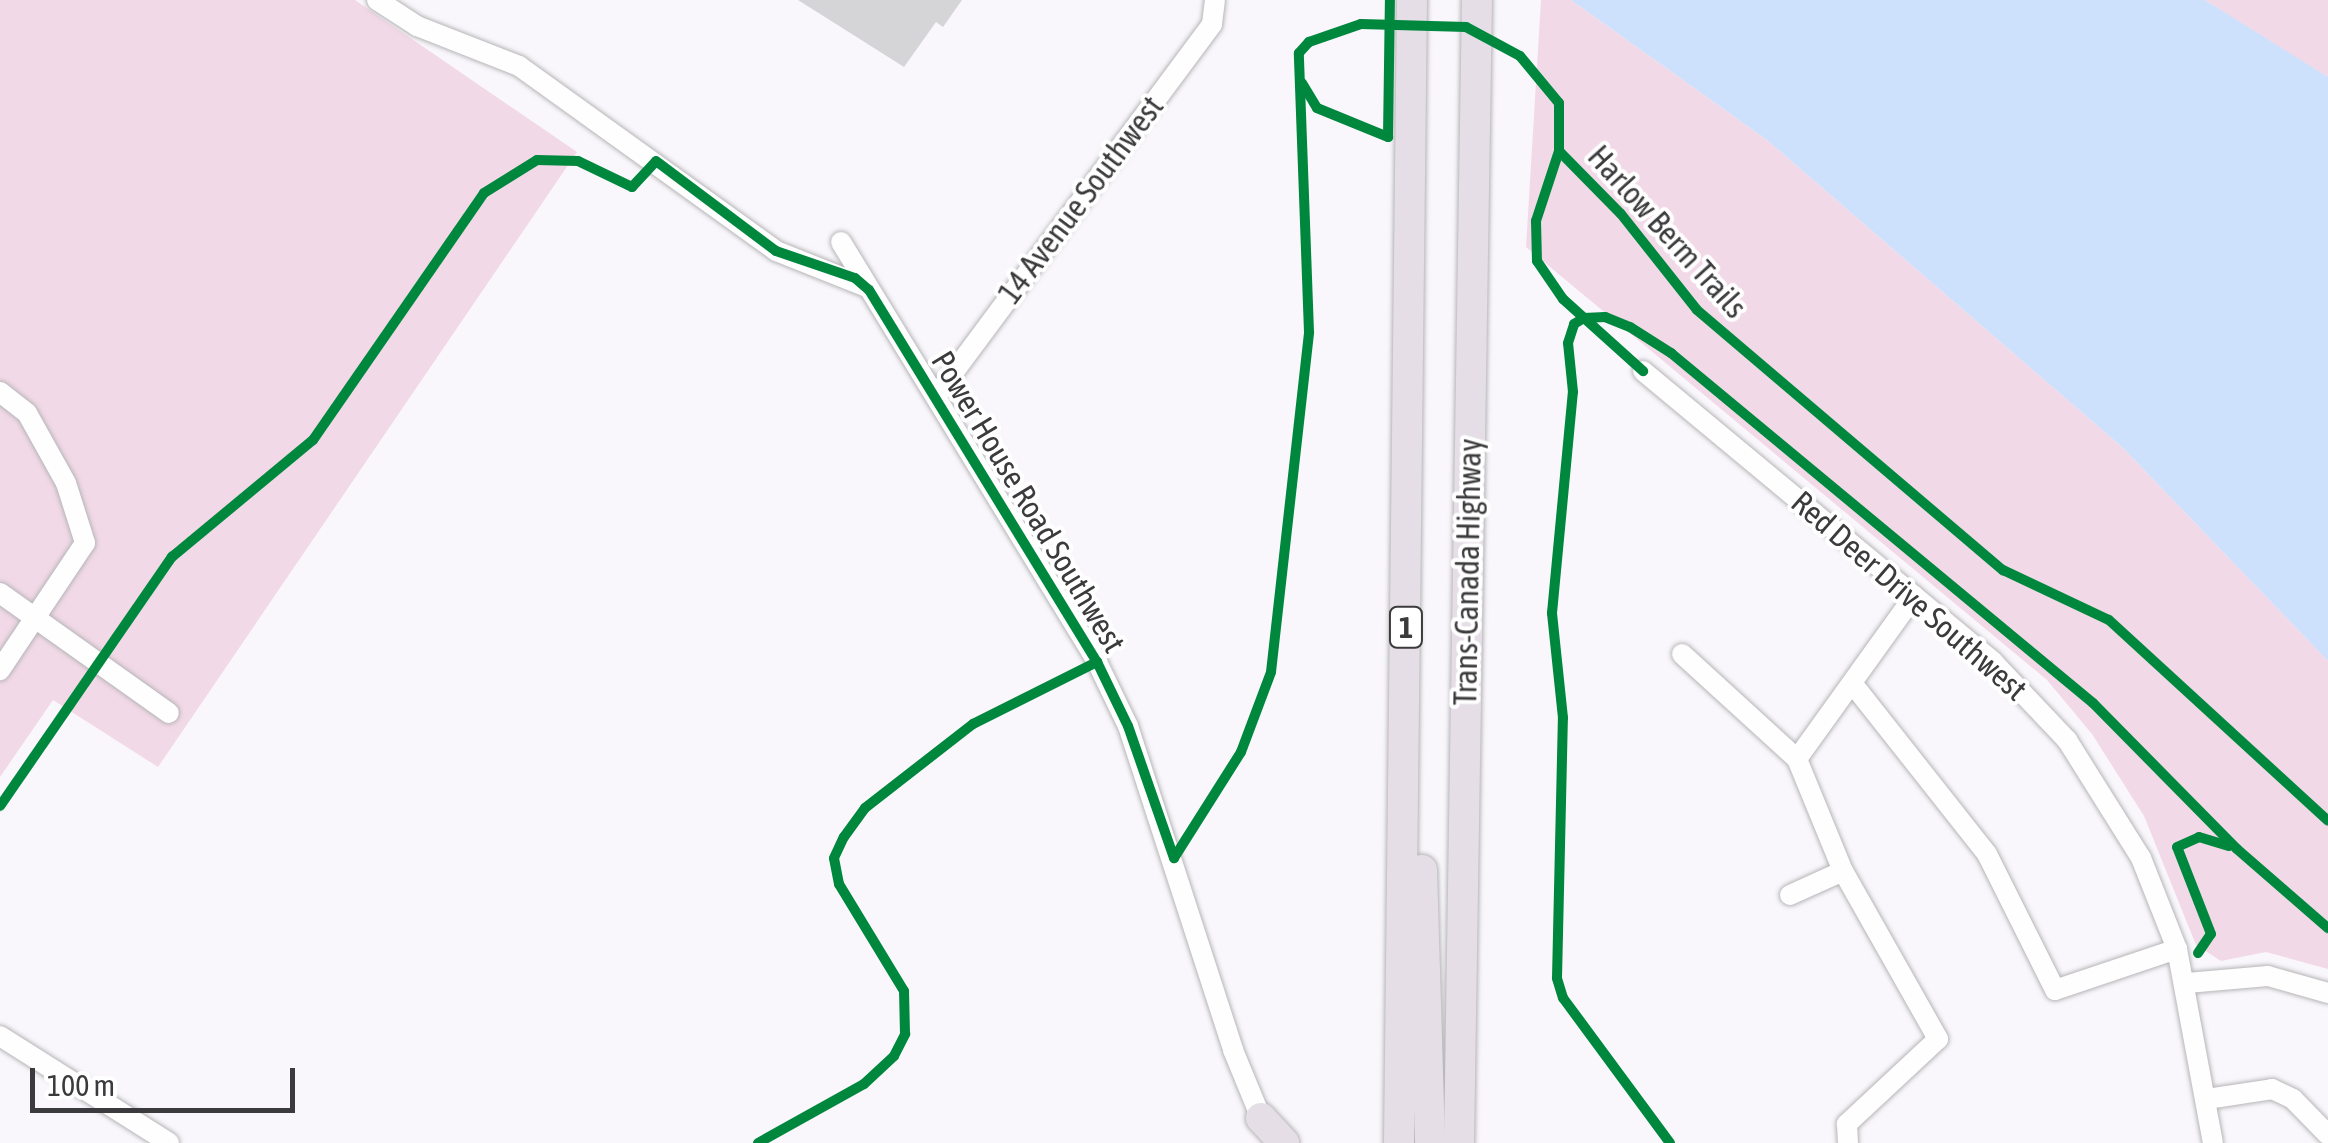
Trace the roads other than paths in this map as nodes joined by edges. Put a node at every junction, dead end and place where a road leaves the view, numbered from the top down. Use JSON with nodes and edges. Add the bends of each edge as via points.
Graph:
{"nodes":[{"id":1,"x":377,"y":0,"type":"edge"},
{"id":2,"x":1215,"y":0,"type":"edge"},
{"id":3,"x":1412,"y":0,"type":"edge"},
{"id":4,"x":1477,"y":0,"type":"edge"},
{"id":5,"x":842,"y":242,"type":"dead end"},
{"id":6,"x":869,"y":290,"type":"junction"},
{"id":7,"x":1643,"y":370,"type":"dead end"},
{"id":8,"x":0,"y":392,"type":"edge"},
{"id":9,"x":936,"y":396,"type":"junction"},
{"id":10,"x":0,"y":593,"type":"edge"},
{"id":11,"x":1914,"y":596,"type":"junction"},
{"id":12,"x":36,"y":614,"type":"junction"},
{"id":13,"x":1682,"y":654,"type":"dead end"},
{"id":14,"x":0,"y":670,"type":"edge"},
{"id":15,"x":1852,"y":683,"type":"junction"},
{"id":16,"x":169,"y":713,"type":"dead end"},
{"id":17,"x":1404,"y":733,"type":"junction"},
{"id":18,"x":1797,"y":759,"type":"junction"},
{"id":19,"x":1843,"y":871,"type":"junction"},
{"id":20,"x":1790,"y":896,"type":"dead end"},
{"id":21,"x":2177,"y":950,"type":"junction"},
{"id":22,"x":2187,"y":983,"type":"junction"},
{"id":23,"x":2328,"y":993,"type":"edge"},
{"id":24,"x":0,"y":1036,"type":"edge"},
{"id":25,"x":1460,"y":1070,"type":"junction"},
{"id":26,"x":2207,"y":1098,"type":"junction"},
{"id":27,"x":1267,"y":1130,"type":"edge"},
{"id":28,"x":2328,"y":1135,"type":"edge"},
{"id":29,"x":1397,"y":1138,"type":"edge"},
{"id":30,"x":169,"y":1143,"type":"edge"},
{"id":31,"x":1284,"y":1143,"type":"edge"},
{"id":32,"x":1430,"y":1143,"type":"edge"},
{"id":33,"x":1459,"y":1143,"type":"edge"},
{"id":34,"x":1471,"y":1143,"type":"edge"},
{"id":35,"x":1848,"y":1143,"type":"edge"},
{"id":36,"x":2213,"y":1143,"type":"edge"}],
"edges":[{"from":1,"to":6,"type":"street","via":[[416,26],[518,66],[776,251],[855,278]]},
{"from":2,"to":9,"type":"street","name":"14 Avenue Southwest","via":[[1212,24]]},
{"from":3,"to":17,"type":"highway","name":"Trans-Canada Highway","number":"1"},
{"from":4,"to":25,"type":"highway","name":"Trans-Canada Highway","number":"1"},
{"from":5,"to":6,"type":"street","name":"Power House Road Southwest"},
{"from":6,"to":9,"type":"street","name":"Power House Road Southwest"},
{"from":7,"to":11,"type":"street","name":"Red Deer Drive Southwest"},
{"from":8,"to":12,"type":"street","via":[[35,427],[66,483],[85,542]]},
{"from":9,"to":27,"type":"street","name":"Power House Road Southwest","via":[[1128,726],[1232,1050]]},
{"from":10,"to":12,"type":"street"},
{"from":11,"to":15,"type":"street"},
{"from":11,"to":21,"type":"street","name":"Red Deer Drive Southwest","via":[[1993,662],[2067,740],[2141,858]]},
{"from":12,"to":14,"type":"street"},
{"from":12,"to":16,"type":"street"},
{"from":13,"to":18,"type":"street"},
{"from":15,"to":18,"type":"street"},
{"from":15,"to":21,"type":"street","via":[[1987,854],[2055,990]]},
{"from":17,"to":29,"type":"highway","name":"Trans-Canada Highway","number":"1"},
{"from":17,"to":32,"type":"highway","via":[[1422,863]]},
{"from":18,"to":19,"type":"street"},
{"from":19,"to":20,"type":"street"},
{"from":19,"to":35,"type":"street","via":[[1938,1040],[1847,1124]]},
{"from":21,"to":22,"type":"street","name":"Red Deer Drive Southwest"},
{"from":22,"to":23,"type":"street","via":[[2268,976]]},
{"from":22,"to":26,"type":"street","name":"Red Deer Drive Southwest"},
{"from":24,"to":30,"type":"street"},
{"from":25,"to":33,"type":"highway","name":"Trans-Canada Highway","number":"1"},
{"from":25,"to":34,"type":"highway"},
{"from":26,"to":28,"type":"street","via":[[2272,1090],[2292,1099]]},
{"from":26,"to":36,"type":"street","name":"Red Deer Drive Southwest"},
{"from":27,"to":31,"type":"highway"}]}
